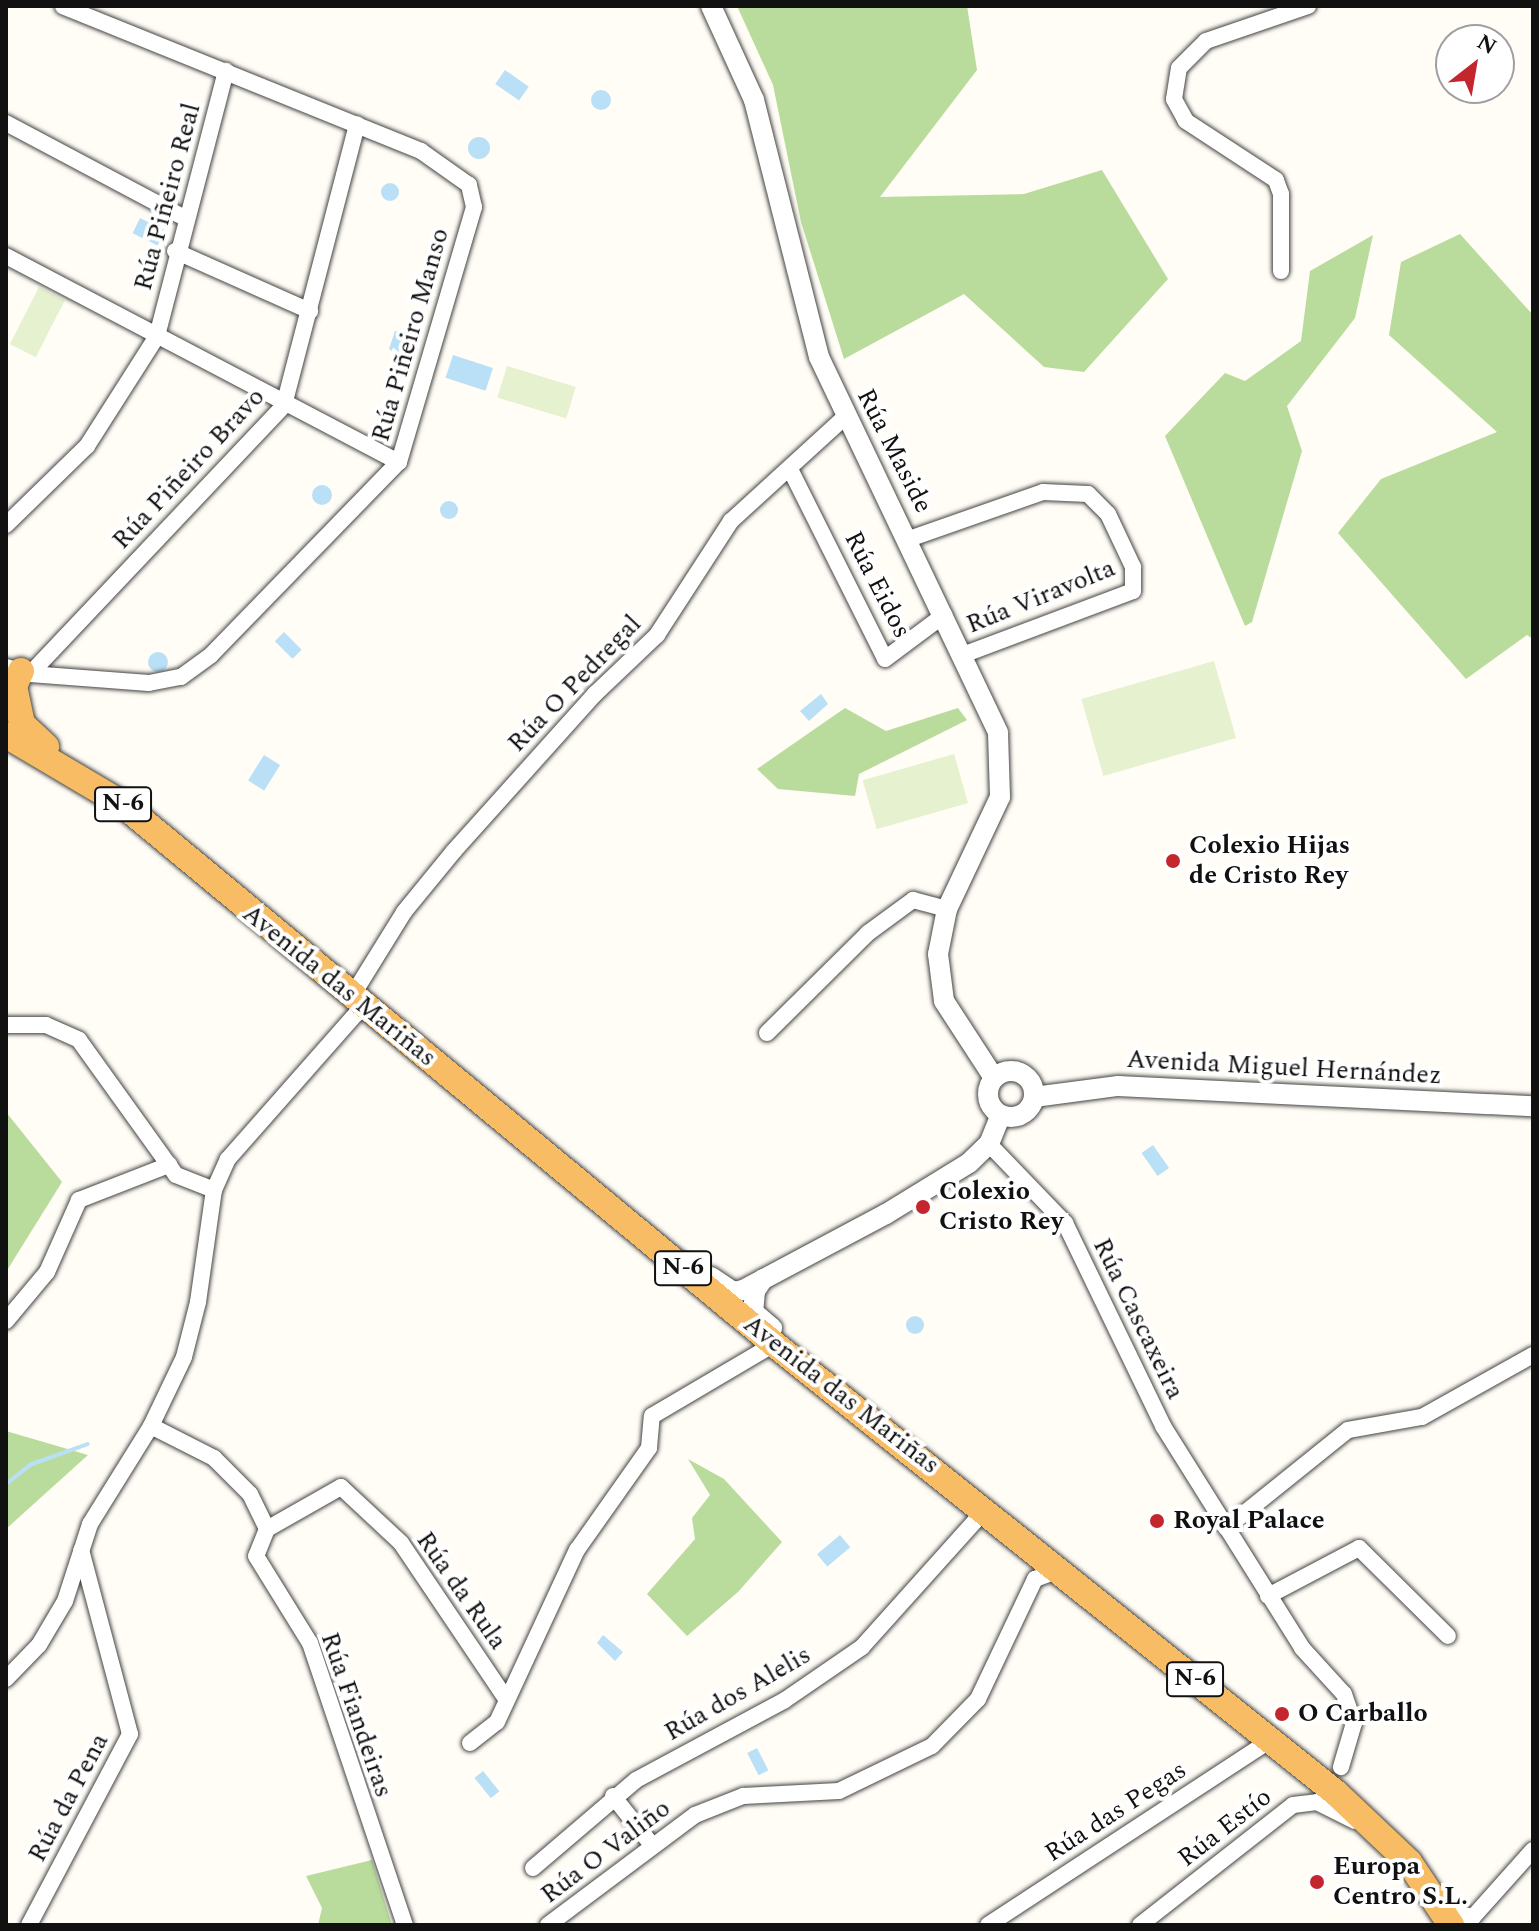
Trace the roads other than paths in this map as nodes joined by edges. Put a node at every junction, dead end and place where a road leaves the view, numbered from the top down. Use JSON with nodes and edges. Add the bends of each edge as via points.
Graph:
{"nodes":[{"id":1,"x":63,"y":6,"type":"edge"},
{"id":2,"x":711,"y":6,"type":"edge"},
{"id":3,"x":1308,"y":6,"type":"edge"},
{"id":4,"x":226,"y":71,"type":"junction"},
{"id":5,"x":6,"y":123,"type":"edge"},
{"id":6,"x":357,"y":124,"type":"junction"},
{"id":7,"x":185,"y":218,"type":"junction"},
{"id":8,"x":175,"y":251,"type":"junction"},
{"id":9,"x":6,"y":256,"type":"edge"},
{"id":10,"x":1281,"y":271,"type":"dead end"},
{"id":11,"x":310,"y":311,"type":"junction"},
{"id":12,"x":157,"y":336,"type":"junction"},
{"id":13,"x":284,"y":405,"type":"junction"},
{"id":14,"x":846,"y":416,"type":"junction"},
{"id":15,"x":399,"y":462,"type":"junction"},
{"id":16,"x":791,"y":471,"type":"junction"},
{"id":17,"x":6,"y":525,"type":"edge"},
{"id":18,"x":909,"y":539,"type":"junction"},
{"id":19,"x":944,"y":615,"type":"junction"},
{"id":20,"x":963,"y":655,"type":"junction"},
{"id":21,"x":15,"y":677,"type":"edge"},
{"id":22,"x":6,"y":735,"type":"edge"},
{"id":23,"x":6,"y":749,"type":"edge"},
{"id":24,"x":90,"y":781,"type":"junction"},
{"id":25,"x":226,"y":894,"type":"junction"},
{"id":26,"x":947,"y":909,"type":"junction"},
{"id":27,"x":357,"y":1001,"type":"junction"},
{"id":28,"x":6,"y":1025,"type":"edge"},
{"id":29,"x":767,"y":1033,"type":"dead end"},
{"id":30,"x":994,"y":1078,"type":"junction"},
{"id":31,"x":1034,"y":1097,"type":"junction"},
{"id":32,"x":1533,"y":1106,"type":"edge"},
{"id":33,"x":1001,"y":1115,"type":"junction"},
{"id":34,"x":989,"y":1144,"type":"junction"},
{"id":35,"x":169,"y":1165,"type":"junction"},
{"id":36,"x":214,"y":1190,"type":"junction"},
{"id":37,"x":592,"y":1193,"type":"junction"},
{"id":38,"x":763,"y":1279,"type":"junction"},
{"id":39,"x":6,"y":1321,"type":"edge"},
{"id":40,"x":774,"y":1344,"type":"junction"},
{"id":41,"x":1533,"y":1355,"type":"edge"},
{"id":42,"x":875,"y":1424,"type":"junction"},
{"id":43,"x":151,"y":1426,"type":"junction"},
{"id":44,"x":985,"y":1510,"type":"junction"},
{"id":45,"x":1226,"y":1528,"type":"junction"},
{"id":46,"x":267,"y":1529,"type":"junction"},
{"id":47,"x":81,"y":1550,"type":"junction"},
{"id":48,"x":1060,"y":1570,"type":"junction"},
{"id":49,"x":1268,"y":1596,"type":"junction"},
{"id":50,"x":1448,"y":1636,"type":"dead end"},
{"id":51,"x":6,"y":1679,"type":"edge"},
{"id":52,"x":505,"y":1697,"type":"junction"},
{"id":53,"x":1271,"y":1740,"type":"junction"},
{"id":54,"x":470,"y":1743,"type":"dead end"},
{"id":55,"x":1331,"y":1779,"type":"junction"},
{"id":56,"x":613,"y":1796,"type":"junction"},
{"id":57,"x":1389,"y":1841,"type":"junction"},
{"id":58,"x":651,"y":1844,"type":"junction"},
{"id":59,"x":1533,"y":1850,"type":"edge"},
{"id":60,"x":533,"y":1868,"type":"dead end"},
{"id":61,"x":1447,"y":1920,"type":"edge"},
{"id":62,"x":29,"y":1925,"type":"edge"},
{"id":63,"x":405,"y":1925,"type":"edge"},
{"id":64,"x":548,"y":1925,"type":"edge"},
{"id":65,"x":988,"y":1925,"type":"edge"},
{"id":66,"x":1140,"y":1925,"type":"edge"}],
"edges":[{"from":1,"to":4,"type":"street","name":"Rúa Piñeiro Manso"},
{"from":2,"to":14,"type":"street","name":"Rúa Maside","via":[[754,100],[803,309]]},
{"from":3,"to":10,"type":"street","via":[[1206,41],[1179,68],[1174,99],[1186,121],[1276,180],[1281,194]]},
{"from":4,"to":6,"type":"street","name":"Rúa Piñeiro Manso"},
{"from":4,"to":7,"type":"street","name":"Rúa Piñeiro Real"},
{"from":5,"to":7,"type":"street"},
{"from":6,"to":11,"type":"street","name":"Rúa Piñeiro Bravo"},
{"from":6,"to":15,"type":"street","name":"Rúa Piñeiro Manso","via":[[454,171],[469,185],[474,207]]},
{"from":7,"to":8,"type":"street","name":"Rúa Piñeiro Real"},
{"from":8,"to":11,"type":"street"},
{"from":8,"to":12,"type":"street","name":"Rúa Piñeiro Real"},
{"from":9,"to":12,"type":"street"},
{"from":11,"to":13,"type":"street","name":"Rúa Piñeiro Bravo"},
{"from":12,"to":13,"type":"street"},
{"from":12,"to":17,"type":"street","via":[[87,446]]},
{"from":13,"to":15,"type":"street"},
{"from":13,"to":21,"type":"street","name":"Rúa Piñeiro Bravo"},
{"from":14,"to":16,"type":"street","name":"Rúa O Pedregal"},
{"from":14,"to":18,"type":"street","name":"Rúa Maside"},
{"from":15,"to":21,"type":"street","name":"Rúa Piñeiro Manso","via":[[211,655],[181,677],[149,683]]},
{"from":16,"to":19,"type":"street","name":"Rúa Eidos","via":[[885,659]]},
{"from":16,"to":27,"type":"street","name":"Rúa O Pedregal","via":[[731,521],[657,635],[595,694],[404,912]]},
{"from":18,"to":19,"type":"street","name":"Rúa Maside"},
{"from":18,"to":20,"type":"street","name":"Rúa Viravolta","via":[[1043,492],[1088,494],[1108,514],[1133,567],[1133,591]]},
{"from":19,"to":20,"type":"street","name":"Rúa Maside"},
{"from":20,"to":26,"type":"street","name":"Rúa Maside","via":[[998,733],[1000,797]]},
{"from":21,"to":24,"type":"highway","via":[[22,724]]},
{"from":22,"to":24,"type":"highway","name":"Avenida das Mariñas","number":"N-6"},
{"from":23,"to":25,"type":"highway","name":"Avenida das Mariñas","number":"N-6","via":[[61,776]]},
{"from":24,"to":25,"type":"highway","name":"Avenida das Mariñas","number":"N-6"},
{"from":25,"to":27,"type":"highway","name":"Avenida das Mariñas","number":"N-6"},
{"from":26,"to":29,"type":"street","via":[[913,900],[868,933]]},
{"from":26,"to":30,"type":"street","name":"Rúa Maside","via":[[938,954],[944,1001]]},
{"from":27,"to":36,"type":"street","name":"Rúa O Pedregal","via":[[247,1135]]},
{"from":27,"to":37,"type":"highway","name":"Avenida das Mariñas","number":"N-6"},
{"from":28,"to":35,"type":"street","via":[[46,1025],[79,1040],[127,1114]]},
{"from":30,"to":31,"type":"street","via":[[1019,1073],[1031,1082]]},
{"from":30,"to":33,"type":"street","via":[[988,1098]]},
{"from":31,"to":32,"type":"street","name":"Avenida Miguel Hernández","via":[[1118,1086]]},
{"from":31,"to":33,"type":"street","via":[[1022,1115]]},
{"from":33,"to":34,"type":"street"},
{"from":34,"to":38,"type":"street","via":[[969,1163],[886,1214]]},
{"from":34,"to":45,"type":"street","name":"Rúa Cascaxeira","via":[[1065,1223],[1163,1426]]},
{"from":35,"to":36,"type":"street","via":[[176,1175]]},
{"from":35,"to":39,"type":"street","via":[[79,1200],[47,1272]]},
{"from":36,"to":43,"type":"street","via":[[198,1302],[184,1357]]},
{"from":37,"to":38,"type":"street","via":[[636,1217],[726,1289],[743,1290]]},
{"from":37,"to":40,"type":"highway","name":"Avenida das Mariñas","number":"N-6"},
{"from":38,"to":42,"type":"street","via":[[755,1291],[753,1312],[862,1403]]},
{"from":40,"to":42,"type":"highway","name":"Avenida das Mariñas","number":"N-6"},
{"from":40,"to":52,"type":"street","name":"Rúa da Rula","via":[[652,1416],[649,1448],[577,1550]]},
{"from":41,"to":45,"type":"street","via":[[1422,1417],[1348,1430]]},
{"from":42,"to":44,"type":"highway","name":"Avenida das Mariñas","number":"N-6"},
{"from":43,"to":46,"type":"street","via":[[214,1458],[250,1494]]},
{"from":43,"to":47,"type":"street","via":[[90,1524]]},
{"from":44,"to":48,"type":"highway","name":"Avenida das Mariñas","number":"N-6"},
{"from":44,"to":56,"type":"street","name":"Rúa dos Alelis","via":[[862,1647],[785,1700],[686,1750]]},
{"from":45,"to":49,"type":"street","name":"Rúa Cascaxeira"},
{"from":46,"to":52,"type":"street","name":"Rúa da Rula","via":[[341,1487],[401,1543]]},
{"from":46,"to":63,"type":"street","name":"Rúa Fiandeiras","via":[[256,1556],[310,1643]]},
{"from":47,"to":51,"type":"street","via":[[65,1601],[39,1645]]},
{"from":47,"to":62,"type":"street","name":"Rúa da Pena","via":[[130,1734]]},
{"from":48,"to":53,"type":"highway","name":"Avenida das Mariñas","number":"N-6"},
{"from":48,"to":58,"type":"street","name":"Rúa O Valiño","via":[[1035,1579],[978,1699],[932,1746],[839,1791],[743,1796],[695,1815]]},
{"from":49,"to":50,"type":"street","via":[[1359,1548]]},
{"from":49,"to":55,"type":"street","name":"Rúa Cascaxeira","via":[[1302,1648],[1344,1694],[1354,1723]]},
{"from":52,"to":54,"type":"street","name":"Rúa da Rula","via":[[497,1722]]},
{"from":53,"to":55,"type":"highway","name":"Avenida das Mariñas","number":"N-6"},
{"from":53,"to":65,"type":"street","name":"Rúa das Pegas"},
{"from":55,"to":57,"type":"highway","name":"Avenida das Mariñas","number":"N-6"},
{"from":56,"to":58,"type":"street"},
{"from":56,"to":60,"type":"street","name":"Rúa dos Alelis"},
{"from":57,"to":61,"type":"highway","name":"Avenida das Mariñas","number":"N-6"},
{"from":57,"to":66,"type":"street","name":"Rúa Estío","via":[[1347,1816],[1305,1800]]},
{"from":58,"to":64,"type":"street","name":"Rúa O Valiño"},
{"from":59,"to":61,"type":"street","via":[[1473,1917]]}]}
